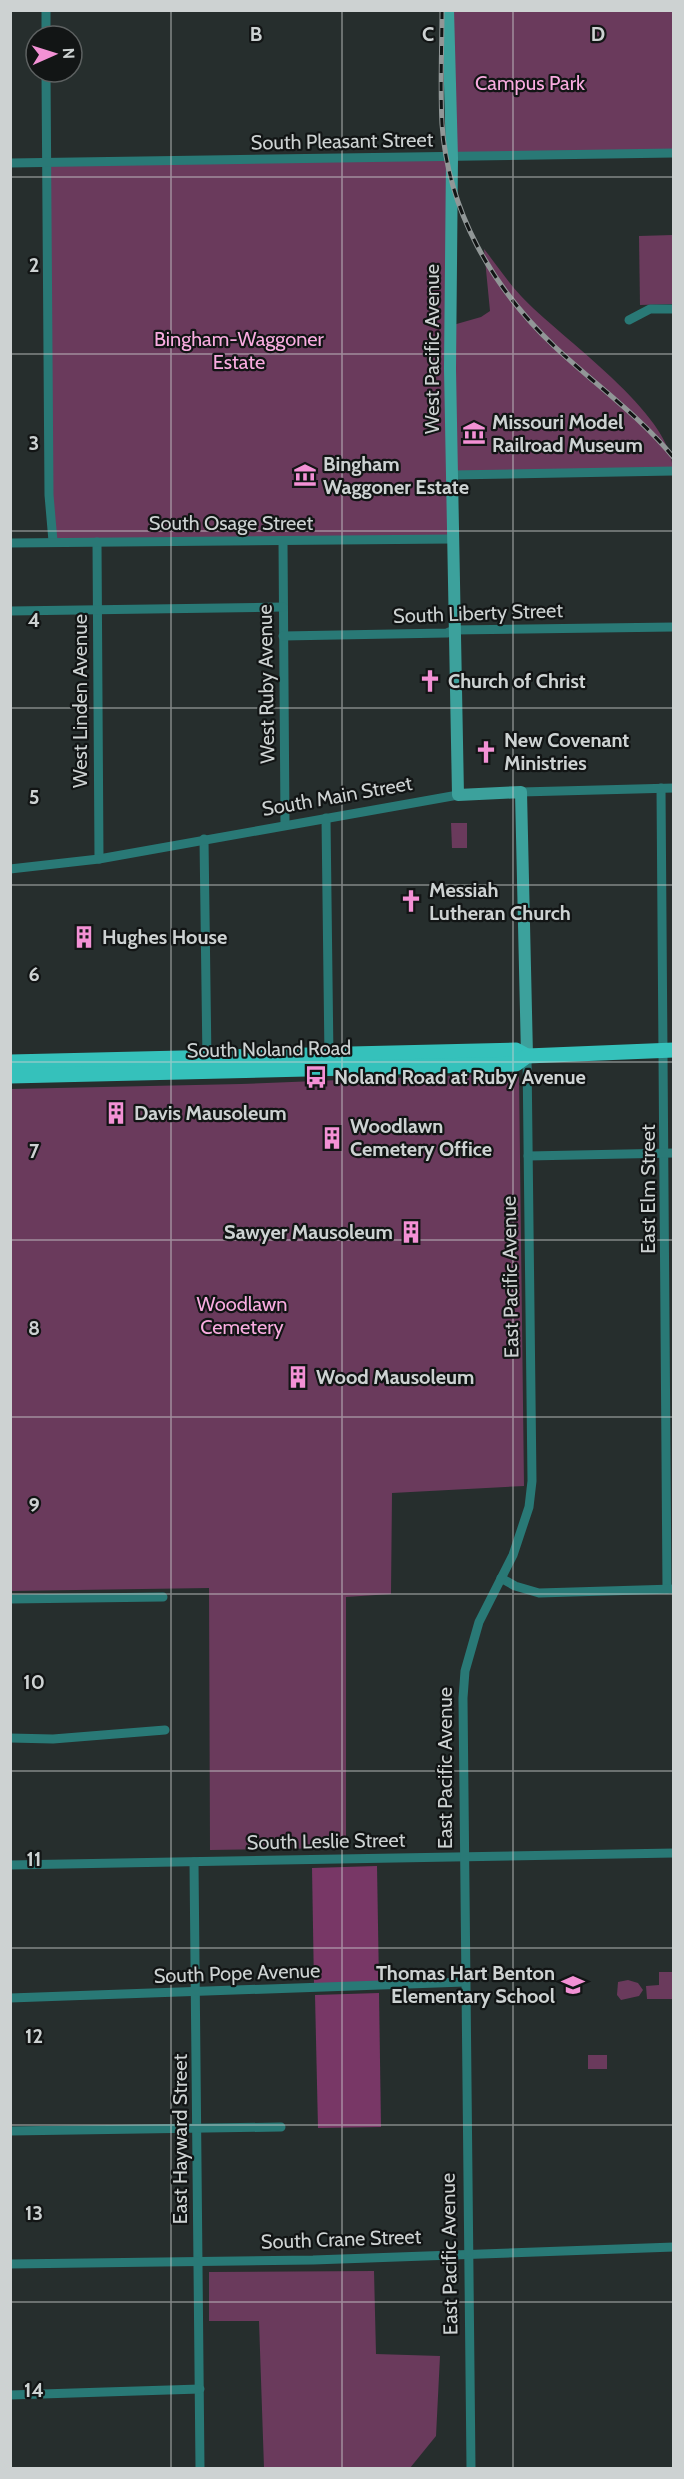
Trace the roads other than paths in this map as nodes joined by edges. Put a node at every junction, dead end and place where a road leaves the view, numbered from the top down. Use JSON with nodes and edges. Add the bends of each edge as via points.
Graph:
{"nodes":[{"id":1,"x":448,"y":10,"type":"edge"},
{"id":2,"x":46,"y":84,"type":"edge"},
{"id":3,"x":674,"y":153,"type":"edge"},
{"id":4,"x":452,"y":158,"type":"junction"},
{"id":5,"x":46,"y":162,"type":"junction"},
{"id":6,"x":10,"y":163,"type":"edge"},
{"id":7,"x":674,"y":309,"type":"edge"},
{"id":8,"x":629,"y":320,"type":"dead end"},
{"id":9,"x":674,"y":471,"type":"edge"},
{"id":10,"x":452,"y":475,"type":"junction"},
{"id":11,"x":453,"y":540,"type":"junction"},
{"id":12,"x":53,"y":542,"type":"junction"},
{"id":13,"x":97,"y":542,"type":"junction"},
{"id":14,"x":283,"y":542,"type":"junction"},
{"id":15,"x":10,"y":543,"type":"edge"},
{"id":16,"x":283,"y":607,"type":"junction"},
{"id":17,"x":97,"y":610,"type":"junction"},
{"id":18,"x":10,"y":611,"type":"edge"},
{"id":19,"x":674,"y":627,"type":"edge"},
{"id":20,"x":454,"y":630,"type":"junction"},
{"id":21,"x":283,"y":636,"type":"junction"},
{"id":22,"x":661,"y":788,"type":"junction"},
{"id":23,"x":674,"y":788,"type":"edge"},
{"id":24,"x":521,"y":792,"type":"junction"},
{"id":25,"x":458,"y":795,"type":"junction"},
{"id":26,"x":326,"y":818,"type":"junction"},
{"id":27,"x":285,"y":825,"type":"junction"},
{"id":28,"x":204,"y":839,"type":"junction"},
{"id":29,"x":99,"y":859,"type":"junction"},
{"id":30,"x":10,"y":869,"type":"edge"},
{"id":31,"x":662,"y":876,"type":"junction"},
{"id":32,"x":674,"y":876,"type":"edge"},
{"id":33,"x":669,"y":1050,"type":"edge"},
{"id":34,"x":527,"y":1056,"type":"junction"},
{"id":35,"x":10,"y":1062,"type":"edge"},
{"id":36,"x":329,"y":1062,"type":"junction"},
{"id":37,"x":207,"y":1064,"type":"junction"},
{"id":38,"x":10,"y":1076,"type":"edge"},
{"id":39,"x":669,"y":1153,"type":"edge"},
{"id":40,"x":528,"y":1156,"type":"junction"},
{"id":41,"x":670,"y":1386,"type":"edge"},
{"id":42,"x":501,"y":1578,"type":"junction"},
{"id":43,"x":670,"y":1589,"type":"edge"},
{"id":44,"x":163,"y":1597,"type":"dead end"},
{"id":45,"x":10,"y":1599,"type":"edge"},
{"id":46,"x":165,"y":1730,"type":"dead end"},
{"id":47,"x":10,"y":1738,"type":"edge"},
{"id":48,"x":674,"y":1853,"type":"edge"},
{"id":49,"x":464,"y":1857,"type":"junction"},
{"id":50,"x":194,"y":1862,"type":"junction"},
{"id":51,"x":10,"y":1865,"type":"edge"},
{"id":52,"x":465,"y":1982,"type":"junction"},
{"id":53,"x":197,"y":1993,"type":"junction"},
{"id":54,"x":10,"y":1998,"type":"edge"},
{"id":55,"x":281,"y":2127,"type":"dead end"},
{"id":56,"x":198,"y":2130,"type":"junction"},
{"id":57,"x":10,"y":2131,"type":"edge"},
{"id":58,"x":674,"y":2247,"type":"edge"},
{"id":59,"x":468,"y":2253,"type":"junction"},
{"id":60,"x":199,"y":2260,"type":"junction"},
{"id":61,"x":10,"y":2264,"type":"edge"},
{"id":62,"x":200,"y":2389,"type":"junction"},
{"id":63,"x":10,"y":2395,"type":"edge"},
{"id":64,"x":200,"y":2469,"type":"edge"},
{"id":65,"x":471,"y":2469,"type":"edge"}],
"edges":[{"from":1,"to":4,"type":"street","name":"West Pacific Avenue"},
{"from":2,"to":5,"type":"street"},
{"from":3,"to":4,"type":"street","name":"South Pleasant Street"},
{"from":4,"to":5,"type":"street","name":"South Pleasant Street"},
{"from":4,"to":10,"type":"street","name":"West Pacific Avenue"},
{"from":5,"to":6,"type":"street","name":"South Pleasant Street"},
{"from":5,"to":12,"type":"street","via":[[49,495]]},
{"from":7,"to":8,"type":"street","via":[[650,309]]},
{"from":9,"to":10,"type":"street"},
{"from":10,"to":11,"type":"street","name":"West Pacific Avenue"},
{"from":11,"to":14,"type":"street","name":"South Osage Street"},
{"from":11,"to":20,"type":"street","name":"West Pacific Avenue"},
{"from":12,"to":13,"type":"street","name":"South Osage Street"},
{"from":12,"to":15,"type":"street","name":"South Osage Street"},
{"from":13,"to":14,"type":"street","name":"South Osage Street"},
{"from":13,"to":17,"type":"street","name":"West Linden Avenue"},
{"from":14,"to":16,"type":"street","name":"West Ruby Avenue"},
{"from":16,"to":17,"type":"street"},
{"from":16,"to":21,"type":"street","name":"West Ruby Avenue"},
{"from":17,"to":18,"type":"street"},
{"from":17,"to":29,"type":"street","name":"West Linden Avenue"},
{"from":19,"to":20,"type":"street","name":"South Liberty Street"},
{"from":20,"to":21,"type":"street","name":"South Liberty Street"},
{"from":20,"to":25,"type":"street","name":"West Pacific Avenue"},
{"from":21,"to":27,"type":"street","name":"West Ruby Avenue"},
{"from":22,"to":23,"type":"street","name":"South Main Street"},
{"from":22,"to":24,"type":"street","name":"South Main Street"},
{"from":22,"to":31,"type":"street","name":"East Elm Street"},
{"from":24,"to":25,"type":"street","name":"South Main Street"},
{"from":24,"to":34,"type":"street","name":"East Pacific Avenue"},
{"from":25,"to":26,"type":"street","name":"South Main Street"},
{"from":26,"to":27,"type":"street","name":"South Main Street"},
{"from":26,"to":36,"type":"street"},
{"from":27,"to":28,"type":"street","name":"South Main Street"},
{"from":28,"to":29,"type":"street","name":"South Main Street"},
{"from":28,"to":37,"type":"street"},
{"from":29,"to":30,"type":"street","name":"South Main Street"},
{"from":31,"to":32,"type":"street"},
{"from":31,"to":33,"type":"street","name":"East Elm Street"},
{"from":33,"to":34,"type":"main road","name":"South Noland Road"},
{"from":33,"to":39,"type":"street","name":"East Elm Street"},
{"from":34,"to":36,"type":"main road","name":"South Noland Road","via":[[516,1064]]},
{"from":34,"to":40,"type":"street","name":"East Pacific Avenue"},
{"from":35,"to":37,"type":"main road","name":"South Noland Road"},
{"from":36,"to":37,"type":"main road","name":"South Noland Road"},
{"from":37,"to":38,"type":"main road","name":"South Noland Road"},
{"from":39,"to":40,"type":"street"},
{"from":39,"to":41,"type":"street","name":"East Elm Street"},
{"from":40,"to":42,"type":"street","name":"East Pacific Avenue","via":[[532,1481],[522,1530]]},
{"from":41,"to":43,"type":"street","name":"East Elm Street"},
{"from":42,"to":43,"type":"street","via":[[539,1593]]},
{"from":42,"to":49,"type":"street","name":"East Pacific Avenue","via":[[479,1622],[465,1671]]},
{"from":44,"to":45,"type":"street"},
{"from":46,"to":47,"type":"street","via":[[54,1739]]},
{"from":48,"to":49,"type":"street","name":"South Leslie Street"},
{"from":49,"to":50,"type":"street","name":"South Leslie Street"},
{"from":49,"to":52,"type":"street","name":"East Pacific Avenue"},
{"from":50,"to":51,"type":"street"},
{"from":50,"to":53,"type":"street","name":"East Hayward Street"},
{"from":52,"to":53,"type":"street","name":"South Pope Avenue"},
{"from":52,"to":59,"type":"street","name":"East Pacific Avenue"},
{"from":53,"to":54,"type":"street","name":"South Pope Avenue"},
{"from":53,"to":56,"type":"street","name":"East Hayward Street"},
{"from":55,"to":56,"type":"street"},
{"from":56,"to":57,"type":"street"},
{"from":56,"to":60,"type":"street","name":"East Hayward Street"},
{"from":58,"to":59,"type":"street","name":"South Crane Street"},
{"from":59,"to":60,"type":"street","name":"South Crane Street"},
{"from":59,"to":65,"type":"street","name":"East Pacific Avenue"},
{"from":60,"to":61,"type":"street","name":"South Crane Street"},
{"from":60,"to":62,"type":"street","name":"East Hayward Street"},
{"from":62,"to":63,"type":"street"},
{"from":62,"to":64,"type":"street","name":"East Hayward Street"}]}
